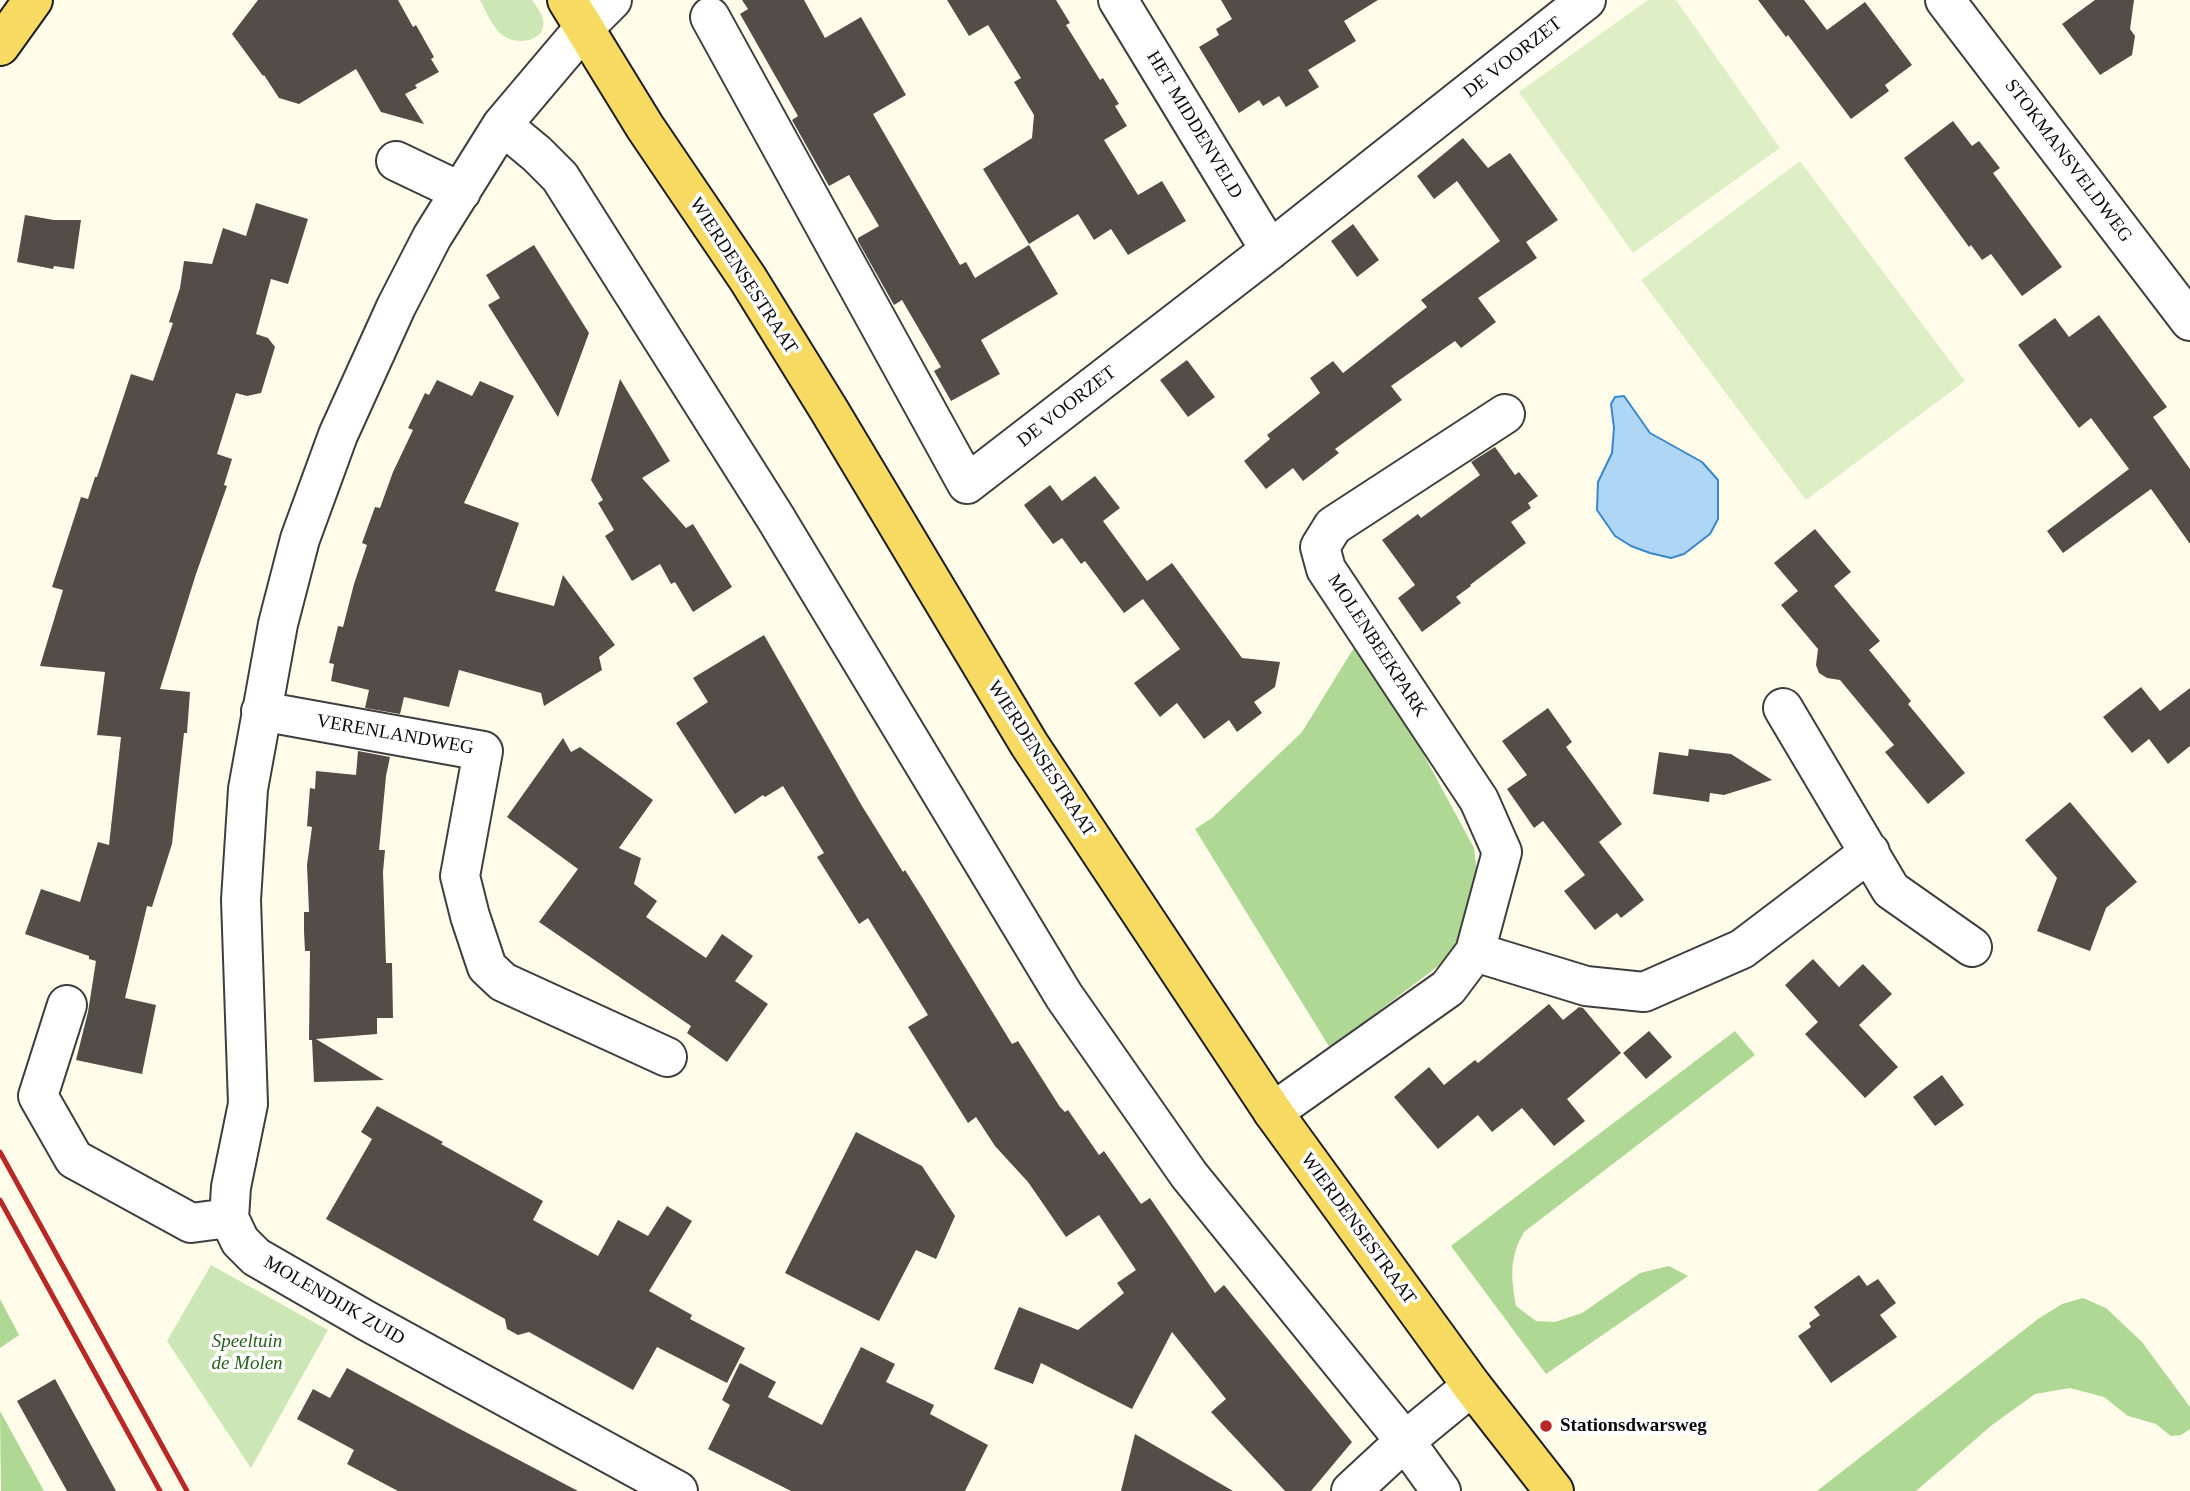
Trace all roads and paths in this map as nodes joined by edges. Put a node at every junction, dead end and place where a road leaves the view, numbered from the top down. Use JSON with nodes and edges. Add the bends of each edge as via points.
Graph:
{"nodes":[{"id":1,"x":7,"y":0,"type":"edge"},
{"id":2,"x":33,"y":0,"type":"edge"},
{"id":3,"x":612,"y":0,"type":"edge"},
{"id":4,"x":1118,"y":0,"type":"edge"},
{"id":5,"x":1586,"y":0,"type":"edge"},
{"id":6,"x":1945,"y":0,"type":"edge"},
{"id":7,"x":575,"y":14,"type":"edge"},
{"id":8,"x":710,"y":17,"type":"dead end"},
{"id":9,"x":0,"y":43,"type":"edge"},
{"id":10,"x":502,"y":125,"type":"junction"},
{"id":11,"x":396,"y":161,"type":"dead end"},
{"id":12,"x":460,"y":192,"type":"junction"},
{"id":13,"x":1270,"y":250,"type":"junction"},
{"id":14,"x":2190,"y":321,"type":"edge"},
{"id":15,"x":1505,"y":414,"type":"dead end"},
{"id":16,"x":1783,"y":708,"type":"dead end"},
{"id":17,"x":261,"y":711,"type":"junction"},
{"id":18,"x":1870,"y":852,"type":"junction"},
{"id":19,"x":1972,"y":947,"type":"dead end"},
{"id":20,"x":1475,"y":952,"type":"junction"},
{"id":21,"x":66,"y":1005,"type":"dead end"},
{"id":22,"x":667,"y":1057,"type":"dead end"},
{"id":23,"x":1273,"y":1112,"type":"junction"},
{"id":24,"x":229,"y":1218,"type":"junction"},
{"id":25,"x":1472,"y":1387,"type":"junction"},
{"id":26,"x":1405,"y":1441,"type":"junction"},
{"id":27,"x":678,"y":1491,"type":"edge"},
{"id":28,"x":1351,"y":1491,"type":"edge"},
{"id":29,"x":1441,"y":1491,"type":"edge"},
{"id":30,"x":1554,"y":1491,"type":"edge"}],
"edges":[{"from":1,"to":9,"type":"main road"},
{"from":2,"to":9,"type":"main road"},
{"from":3,"to":7,"type":"street"},
{"from":4,"to":13,"type":"street","name":"HET MIDDENVELD"},
{"from":5,"to":13,"type":"street","name":"DE VOORZET"},
{"from":6,"to":14,"type":"street","name":"STOKMANSVELDWEG"},
{"from":7,"to":10,"type":"street"},
{"from":7,"to":23,"type":"main road","name":"WIERDENSESTRAAT","via":[[748,279],[1029,744]]},
{"from":8,"to":13,"type":"street","name":"DE VOORZET","via":[[967,484]]},
{"from":10,"to":12,"type":"street"},
{"from":10,"to":26,"type":"street","via":[[560,177],[775,517],[1064,996],[1189,1175]]},
{"from":11,"to":12,"type":"street"},
{"from":12,"to":17,"type":"street","via":[[396,307],[338,435],[300,539]]},
{"from":15,"to":20,"type":"street","name":"MOLENBEEKPARK","via":[[1333,526],[1320,547],[1326,569],[1479,800],[1503,852]]},
{"from":16,"to":18,"type":"street"},
{"from":17,"to":22,"type":"street","name":"VERENLANDWEG","via":[[483,751],[460,876],[487,967],[503,982]]},
{"from":17,"to":24,"type":"street","via":[[248,789],[241,900],[248,1104]]},
{"from":18,"to":19,"type":"street","via":[[1891,890]]},
{"from":18,"to":20,"type":"street","via":[[1742,949],[1644,992],[1586,986]]},
{"from":20,"to":23,"type":"street","name":"MOLENBEEKPARK","via":[[1448,988]]},
{"from":21,"to":24,"type":"street","via":[[38,1096],[74,1159],[191,1223]]},
{"from":23,"to":25,"type":"main road","name":"WIERDENSESTRAAT"},
{"from":24,"to":27,"type":"street","name":"MOLENDIJK ZUID","via":[[240,1241],[256,1256]]},
{"from":25,"to":26,"type":"street"},
{"from":25,"to":30,"type":"main road","name":"WIERDENSESTRAAT"},
{"from":26,"to":28,"type":"street"},
{"from":26,"to":29,"type":"street"}]}
